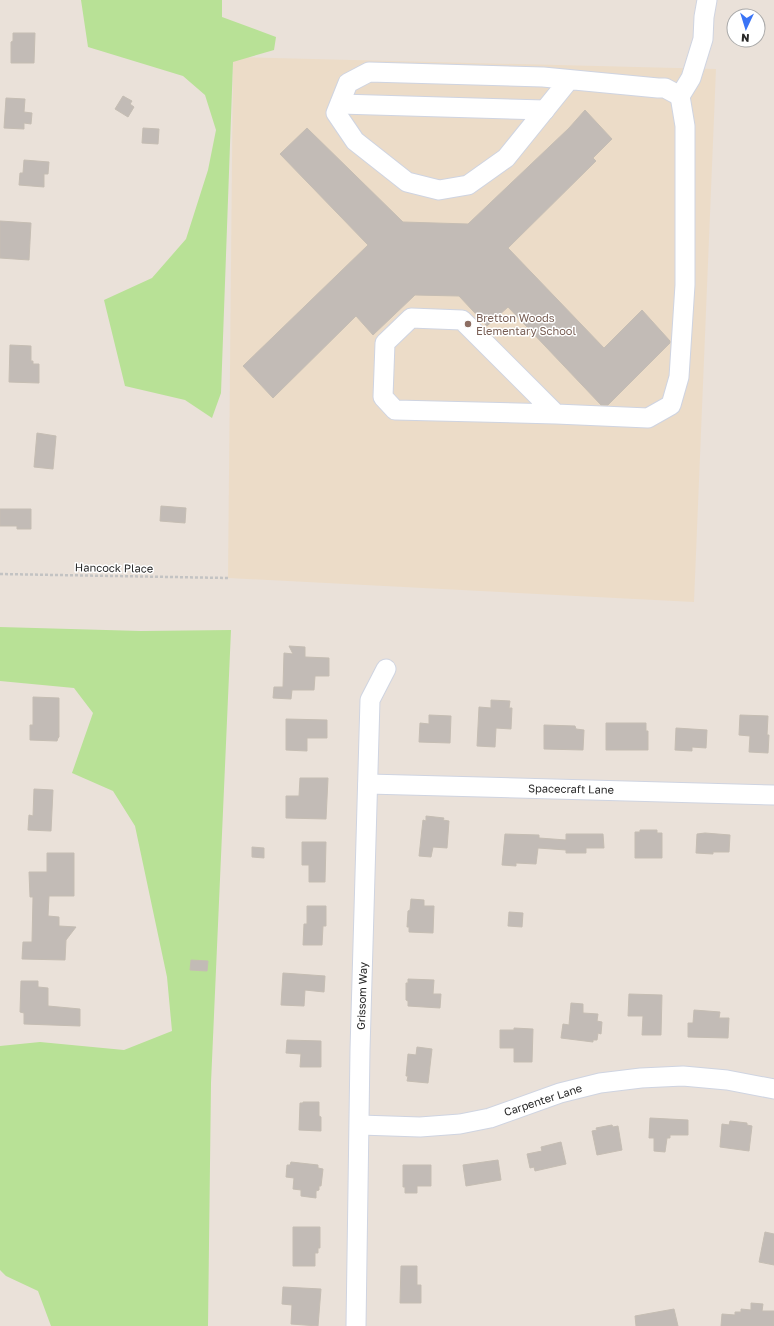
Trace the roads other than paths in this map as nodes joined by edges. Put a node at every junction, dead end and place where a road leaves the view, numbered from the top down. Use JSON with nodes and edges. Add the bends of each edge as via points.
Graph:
{"nodes":[{"id":1,"x":707,"y":0,"type":"edge"},
{"id":2,"x":569,"y":80,"type":"junction"},
{"id":3,"x":680,"y":96,"type":"junction"},
{"id":4,"x":340,"y":104,"type":"junction"},
{"id":5,"x":545,"y":110,"type":"junction"},
{"id":6,"x":556,"y":414,"type":"junction"},
{"id":7,"x":386,"y":669,"type":"dead end"},
{"id":8,"x":368,"y":784,"type":"junction"},
{"id":9,"x":774,"y":795,"type":"edge"},
{"id":10,"x":774,"y":1089,"type":"edge"},
{"id":11,"x":360,"y":1125,"type":"junction"},
{"id":12,"x":356,"y":1326,"type":"edge"}],
"edges":[{"from":1,"to":3,"type":"street","via":[[703,39],[691,78]]},
{"from":2,"to":3,"type":"street","via":[[665,88]]},
{"from":2,"to":4,"type":"street","via":[[369,72],[348,83]]},
{"from":2,"to":5,"type":"street"},
{"from":3,"to":6,"type":"street","via":[[684,126],[685,285],[679,377],[671,405],[648,418]]},
{"from":4,"to":5,"type":"street"},
{"from":4,"to":5,"type":"street","via":[[336,114],[355,141],[407,182],[439,190],[468,185],[506,158]]},
{"from":6,"to":6,"type":"street","via":[[395,410],[383,397],[385,343],[411,318],[462,320]]},
{"from":7,"to":8,"type":"street","name":"Grissom Way","via":[[370,700]]},
{"from":8,"to":9,"type":"street","name":"Spacecraft Lane"},
{"from":8,"to":11,"type":"street","name":"Grissom Way"},
{"from":10,"to":11,"type":"street","name":"Carpenter Lane","via":[[727,1080],[683,1076],[641,1078],[600,1083],[560,1093],[490,1118],[460,1124],[420,1127]]},
{"from":11,"to":12,"type":"street","name":"Grissom Way"}]}
